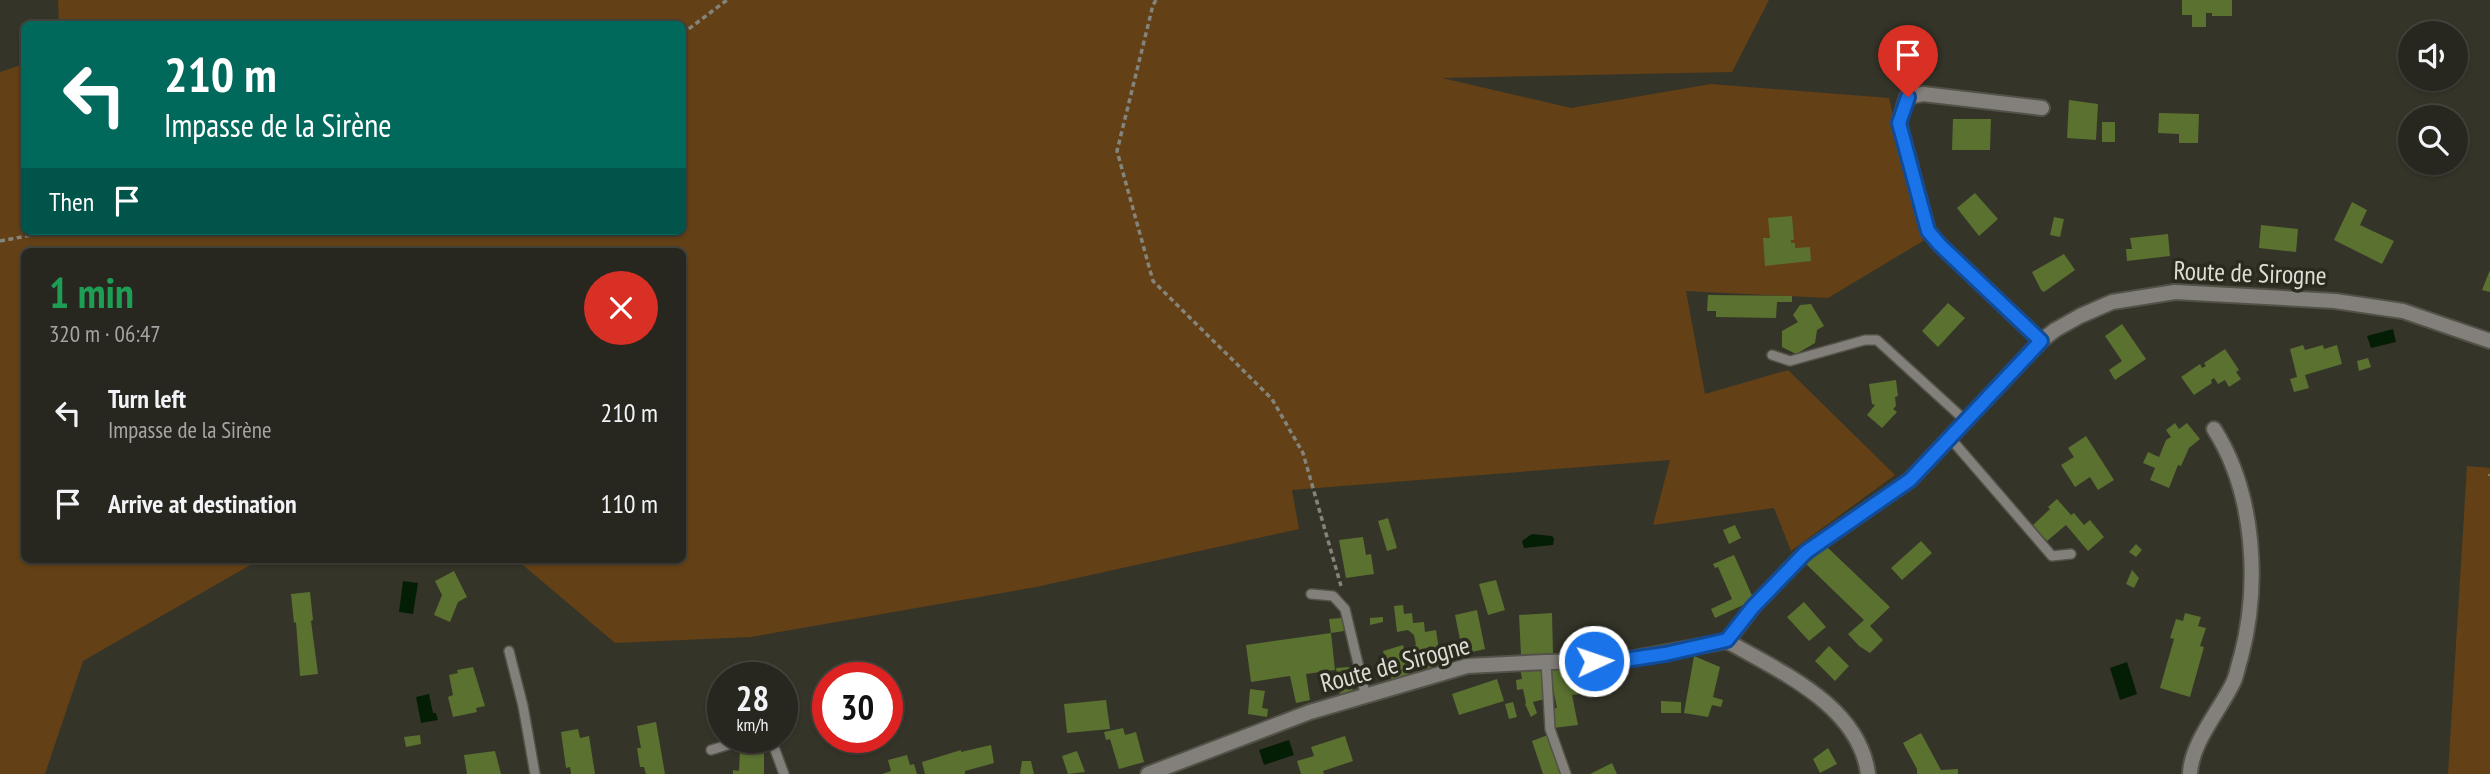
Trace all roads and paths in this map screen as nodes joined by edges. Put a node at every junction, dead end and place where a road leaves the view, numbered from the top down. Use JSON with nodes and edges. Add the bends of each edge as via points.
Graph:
{"nodes":[{"id":1,"x":727,"y":0,"type":"edge"},
{"id":2,"x":1156,"y":0,"type":"edge"},
{"id":3,"x":686,"y":31,"type":"edge"},
{"id":4,"x":2042,"y":108,"type":"dead end"},
{"id":5,"x":32,"y":235,"type":"edge"},
{"id":6,"x":0,"y":241,"type":"edge"},
{"id":7,"x":2041,"y":341,"type":"junction"},
{"id":8,"x":2490,"y":341,"type":"edge"},
{"id":9,"x":1772,"y":355,"type":"dead end"},
{"id":10,"x":1967,"y":422,"type":"junction"},
{"id":11,"x":2214,"y":429,"type":"dead end"},
{"id":12,"x":1951,"y":439,"type":"junction"},
{"id":13,"x":2071,"y":554,"type":"dead end"},
{"id":14,"x":1311,"y":594,"type":"dead end"},
{"id":15,"x":1345,"y":609,"type":"junction"},
{"id":16,"x":1727,"y":640,"type":"junction"},
{"id":17,"x":509,"y":651,"type":"dead end"},
{"id":18,"x":1546,"y":662,"type":"junction"},
{"id":19,"x":1366,"y":697,"type":"junction"},
{"id":20,"x":776,"y":753,"type":"edge"},
{"id":21,"x":534,"y":774,"type":"edge"},
{"id":22,"x":784,"y":774,"type":"edge"},
{"id":23,"x":1148,"y":774,"type":"edge"},
{"id":24,"x":1566,"y":774,"type":"edge"},
{"id":25,"x":1868,"y":774,"type":"edge"},
{"id":26,"x":2190,"y":774,"type":"edge"}],
"edges":[{"from":1,"to":3,"type":"path"},
{"from":2,"to":15,"type":"path","via":[[1117,151],[1153,281],[1272,399],[1303,453]]},
{"from":4,"to":7,"type":"street","via":[[1923,94],[1908,97],[1899,123],[1928,231]]},
{"from":5,"to":6,"type":"path"},
{"from":7,"to":8,"type":"street","name":"Route de Sirogne","via":[[2112,302],[2175,292],[2335,301],[2403,311]]},
{"from":7,"to":10,"type":"street","name":"Route de Sirogne"},
{"from":9,"to":10,"type":"lane","via":[[1790,361],[1877,340]]},
{"from":10,"to":12,"type":"street","name":"Route de Sirogne"},
{"from":11,"to":26,"type":"street","via":[[2228,451],[2247,517],[2253,576],[2247,634],[2234,681],[2204,733]]},
{"from":12,"to":13,"type":"lane","via":[[2052,556]]},
{"from":12,"to":16,"type":"street","name":"Route de Sirogne","via":[[1910,480],[1806,552]]},
{"from":14,"to":15,"type":"lane","via":[[1333,596]]},
{"from":15,"to":19,"type":"lane"},
{"from":16,"to":18,"type":"street","name":"Route de Sirogne","via":[[1618,661]]},
{"from":16,"to":25,"type":"street","via":[[1823,700],[1853,730]]},
{"from":17,"to":21,"type":"lane"},
{"from":18,"to":19,"type":"street","name":"Route de Sirogne","via":[[1467,666]]},
{"from":18,"to":24,"type":"lane","via":[[1550,729]]},
{"from":19,"to":23,"type":"street","name":"Route de Sirogne","via":[[1310,712]]},
{"from":20,"to":22,"type":"lane"}]}
